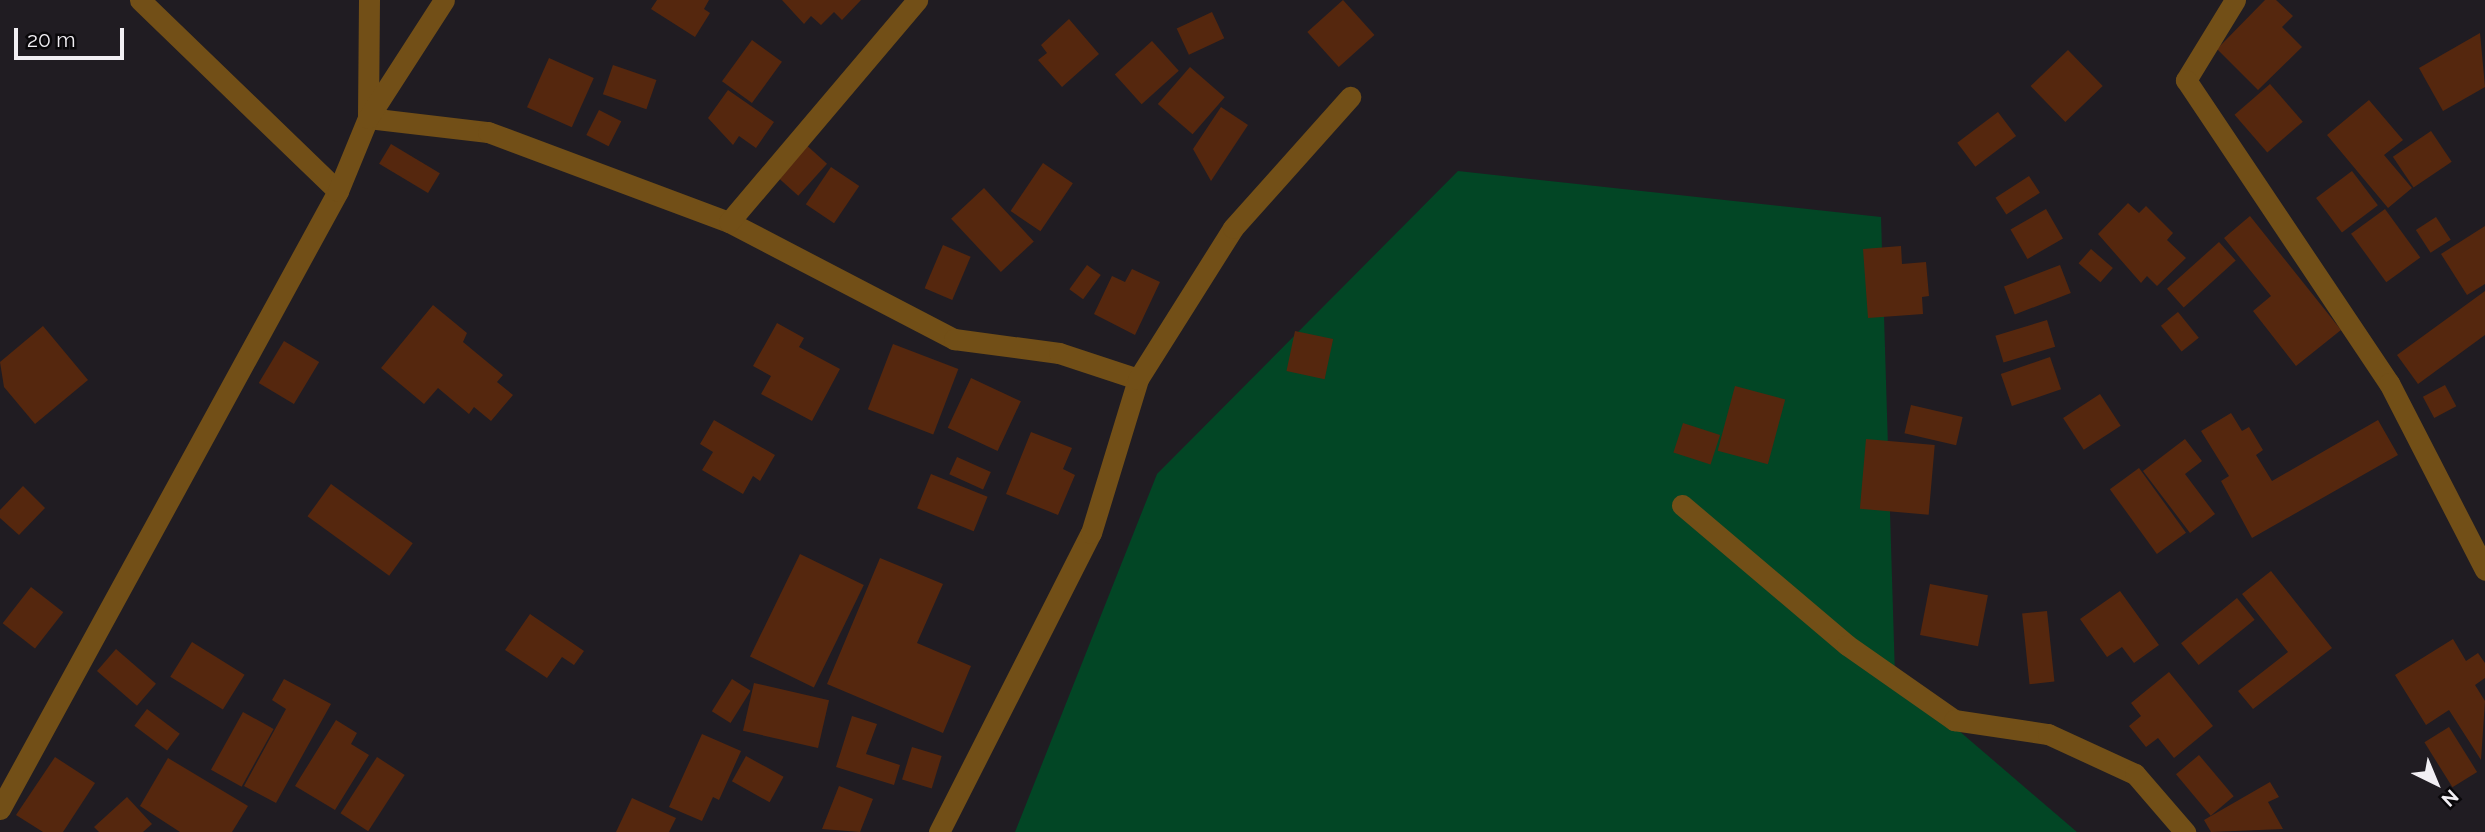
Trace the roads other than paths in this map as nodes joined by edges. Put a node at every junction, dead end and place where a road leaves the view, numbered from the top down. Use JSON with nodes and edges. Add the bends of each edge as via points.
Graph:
{"nodes":[{"id":1,"x":140,"y":0,"type":"edge"},
{"id":2,"x":369,"y":0,"type":"edge"},
{"id":3,"x":444,"y":0,"type":"edge"},
{"id":4,"x":917,"y":0,"type":"edge"},
{"id":5,"x":2235,"y":0,"type":"edge"},
{"id":6,"x":1350,"y":97,"type":"dead end"},
{"id":7,"x":368,"y":118,"type":"junction"},
{"id":8,"x":338,"y":191,"type":"junction"},
{"id":9,"x":729,"y":222,"type":"junction"},
{"id":10,"x":1138,"y":379,"type":"junction"},
{"id":11,"x":1682,"y":505,"type":"dead end"},
{"id":12,"x":2485,"y":570,"type":"edge"},
{"id":13,"x":0,"y":809,"type":"edge"},
{"id":14,"x":939,"y":832,"type":"edge"},
{"id":15,"x":2185,"y":832,"type":"edge"}],
"edges":[{"from":1,"to":8,"type":"street"},
{"from":2,"to":7,"type":"street"},
{"from":3,"to":7,"type":"street"},
{"from":4,"to":9,"type":"street"},
{"from":5,"to":12,"type":"street","via":[[2186,80],[2389,383]]},
{"from":6,"to":10,"type":"street","via":[[1233,228]]},
{"from":7,"to":8,"type":"street"},
{"from":7,"to":9,"type":"street","via":[[488,132]]},
{"from":8,"to":13,"type":"street"},
{"from":9,"to":10,"type":"street","via":[[954,339],[1059,353]]},
{"from":10,"to":14,"type":"street","via":[[1091,533]]},
{"from":11,"to":15,"type":"street","via":[[1847,645],[1954,720],[2049,734],[2135,774]]}]}
